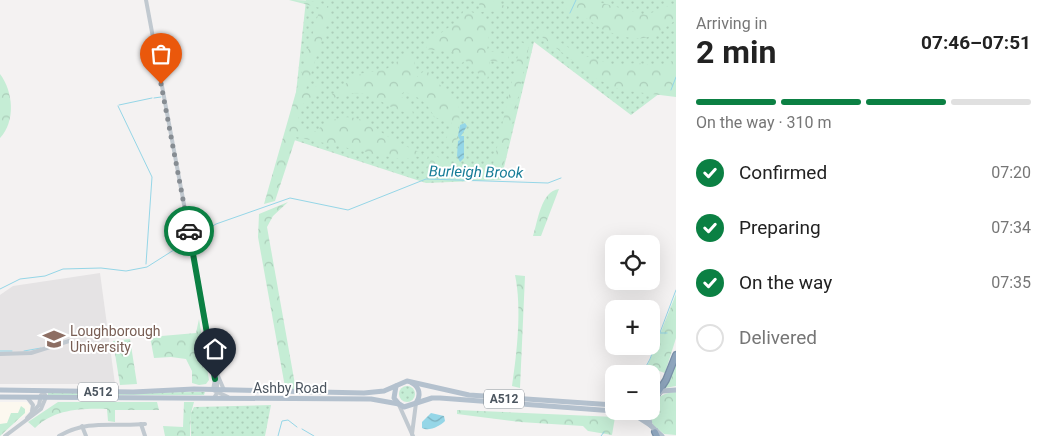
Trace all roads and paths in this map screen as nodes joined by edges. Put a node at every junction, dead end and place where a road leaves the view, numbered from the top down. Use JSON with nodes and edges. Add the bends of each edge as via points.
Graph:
{"nodes":[{"id":1,"x":146,"y":0,"type":"edge"},
{"id":2,"x":70,"y":341,"type":"dead end"},
{"id":3,"x":0,"y":354,"type":"edge"},
{"id":4,"x":676,"y":355,"type":"edge"},
{"id":5,"x":213,"y":365,"type":"junction"},
{"id":6,"x":412,"y":382,"type":"junction"},
{"id":7,"x":396,"y":386,"type":"junction"},
{"id":8,"x":660,"y":388,"type":"edge"},
{"id":9,"x":0,"y":390,"type":"edge"},
{"id":10,"x":676,"y":390,"type":"edge"},
{"id":11,"x":43,"y":391,"type":"junction"},
{"id":12,"x":226,"y":391,"type":"junction"},
{"id":13,"x":216,"y":393,"type":"junction"},
{"id":14,"x":660,"y":393,"type":"edge"},
{"id":15,"x":0,"y":397,"type":"edge"},
{"id":16,"x":27,"y":397,"type":"junction"},
{"id":17,"x":43,"y":397,"type":"junction"},
{"id":18,"x":416,"y":403,"type":"junction"},
{"id":19,"x":605,"y":404,"type":"edge"},
{"id":20,"x":399,"y":405,"type":"junction"},
{"id":21,"x":605,"y":410,"type":"edge"},
{"id":22,"x":32,"y":411,"type":"junction"},
{"id":23,"x":27,"y":418,"type":"junction"},
{"id":24,"x":642,"y":420,"type":"edge"},
{"id":25,"x":649,"y":420,"type":"edge"},
{"id":26,"x":82,"y":426,"type":"junction"},
{"id":27,"x":650,"y":426,"type":"junction"},
{"id":28,"x":656,"y":434,"type":"edge"},
{"id":29,"x":412,"y":435,"type":"edge"},
{"id":30,"x":5,"y":436,"type":"edge"},
{"id":31,"x":59,"y":436,"type":"edge"},
{"id":32,"x":86,"y":436,"type":"edge"},
{"id":33,"x":145,"y":436,"type":"edge"},
{"id":34,"x":662,"y":436,"type":"edge"}],
"edges":[{"from":1,"to":5,"type":"street"},
{"from":2,"to":3,"type":"street","via":[[58,349]]},
{"from":4,"to":8,"type":"highway"},
{"from":5,"to":12,"type":"street"},
{"from":5,"to":13,"type":"street"},
{"from":6,"to":7,"type":"main road"},
{"from":6,"to":18,"type":"main road","via":[[419,393]]},
{"from":6,"to":19,"type":"main road","number":"A512","via":[[469,395]]},
{"from":7,"to":12,"type":"main road","name":"Ashby Road","number":"A512","via":[[364,393]]},
{"from":7,"to":20,"type":"main road","via":[[394,396]]},
{"from":9,"to":11,"type":"main road","name":"Ashby Road","number":"A512"},
{"from":10,"to":14,"type":"main road"},
{"from":11,"to":13,"type":"main road","name":"Ashby Road","number":"A512"},
{"from":11,"to":17,"type":"street"},
{"from":12,"to":13,"type":"main road","name":"Ashby Road","number":"A512"},
{"from":13,"to":17,"type":"main road","name":"Ashby Road","number":"A512"},
{"from":13,"to":20,"type":"main road","name":"Ashby Road","number":"A512","via":[[230,398],[371,399]]},
{"from":15,"to":16,"type":"main road","name":"Ashby Road","number":"A512"},
{"from":16,"to":17,"type":"main road","name":"Ashby Road","number":"A512"},
{"from":16,"to":22,"type":"street","via":[[33,405]]},
{"from":17,"to":22,"type":"street"},
{"from":17,"to":23,"type":"street","via":[[41,409]]},
{"from":18,"to":20,"type":"main road","via":[[406,407]]},
{"from":18,"to":21,"type":"main road","number":"A512","via":[[440,398]]},
{"from":18,"to":29,"type":"street"},
{"from":20,"to":29,"type":"street"},
{"from":22,"to":23,"type":"street"},
{"from":23,"to":30,"type":"street"},
{"from":24,"to":27,"type":"main road","number":"A512"},
{"from":25,"to":27,"type":"main road"},
{"from":26,"to":31,"type":"street"},
{"from":26,"to":32,"type":"street"},
{"from":26,"to":33,"type":"street","via":[[94,423],[143,424]]},
{"from":27,"to":28,"type":"main road"},
{"from":28,"to":34,"type":"main road"}]}
